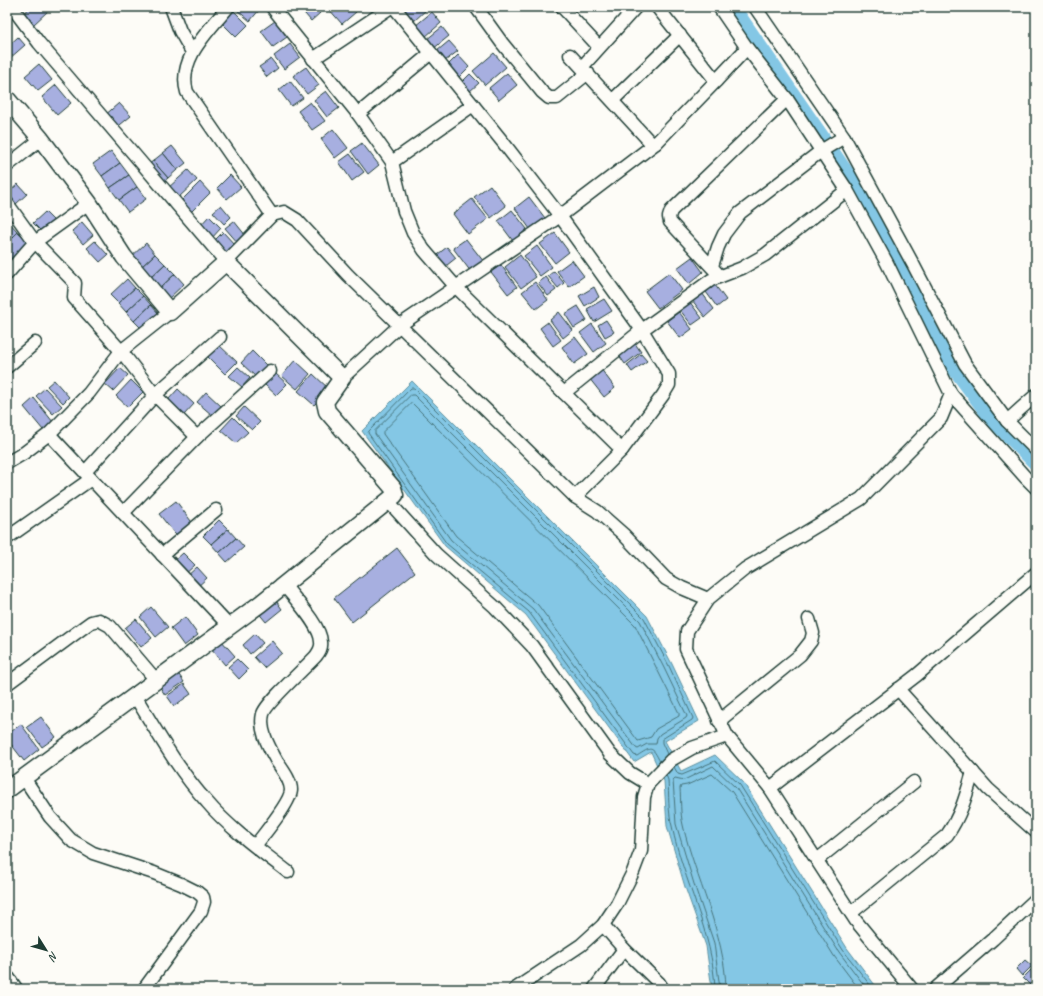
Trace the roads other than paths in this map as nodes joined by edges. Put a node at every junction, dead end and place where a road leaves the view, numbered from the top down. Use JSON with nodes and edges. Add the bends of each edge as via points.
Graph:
{"nodes":[{"id":1,"x":12,"y":7,"type":"edge"},
{"id":2,"x":171,"y":7,"type":"edge"},
{"id":3,"x":228,"y":7,"type":"edge"},
{"id":4,"x":272,"y":7,"type":"edge"},
{"id":5,"x":393,"y":7,"type":"edge"},
{"id":6,"x":476,"y":7,"type":"edge"},
{"id":7,"x":562,"y":7,"type":"edge"},
{"id":8,"x":636,"y":7,"type":"edge"},
{"id":9,"x":657,"y":7,"type":"edge"},
{"id":10,"x":719,"y":7,"type":"edge"},
{"id":11,"x":755,"y":7,"type":"edge"},
{"id":12,"x":680,"y":35,"type":"junction"},
{"id":13,"x":599,"y":47,"type":"junction"},
{"id":14,"x":746,"y":48,"type":"junction"},
{"id":15,"x":192,"y":52,"type":"junction"},
{"id":16,"x":430,"y":53,"type":"junction"},
{"id":17,"x":570,"y":55,"type":"dead end"},
{"id":18,"x":313,"y":59,"type":"junction"},
{"id":19,"x":585,"y":70,"type":"junction"},
{"id":20,"x":716,"y":81,"type":"junction"},
{"id":21,"x":7,"y":99,"type":"edge"},
{"id":22,"x":786,"y":99,"type":"junction"},
{"id":23,"x":613,"y":100,"type":"junction"},
{"id":24,"x":473,"y":105,"type":"junction"},
{"id":25,"x":358,"y":114,"type":"junction"},
{"id":26,"x":41,"y":139,"type":"junction"},
{"id":27,"x":841,"y":139,"type":"junction"},
{"id":28,"x":656,"y":143,"type":"junction"},
{"id":29,"x":821,"y":150,"type":"junction"},
{"id":30,"x":392,"y":162,"type":"junction"},
{"id":31,"x":7,"y":166,"type":"edge"},
{"id":32,"x":847,"y":190,"type":"junction"},
{"id":33,"x":7,"y":203,"type":"edge"},
{"id":34,"x":89,"y":203,"type":"junction"},
{"id":35,"x":272,"y":215,"type":"junction"},
{"id":36,"x":560,"y":216,"type":"junction"},
{"id":37,"x":34,"y":242,"type":"junction"},
{"id":38,"x":226,"y":262,"type":"junction"},
{"id":39,"x":712,"y":266,"type":"junction"},
{"id":40,"x":7,"y":274,"type":"edge"},
{"id":41,"x":720,"y":276,"type":"junction"},
{"id":42,"x":456,"y":287,"type":"junction"},
{"id":43,"x":170,"y":312,"type":"junction"},
{"id":44,"x":400,"y":325,"type":"junction"},
{"id":45,"x":642,"y":330,"type":"junction"},
{"id":46,"x":220,"y":337,"type":"dead end"},
{"id":47,"x":35,"y":343,"type":"dead end"},
{"id":48,"x":121,"y":351,"type":"junction"},
{"id":49,"x":7,"y":367,"type":"edge"},
{"id":50,"x":270,"y":371,"type":"dead end"},
{"id":51,"x":342,"y":378,"type":"junction"},
{"id":52,"x":564,"y":393,"type":"junction"},
{"id":53,"x":951,"y":394,"type":"junction"},
{"id":54,"x":156,"y":395,"type":"junction"},
{"id":55,"x":1036,"y":395,"type":"edge"},
{"id":56,"x":1007,"y":420,"type":"junction"},
{"id":57,"x":49,"y":434,"type":"junction"},
{"id":58,"x":198,"y":437,"type":"junction"},
{"id":59,"x":622,"y":450,"type":"junction"},
{"id":60,"x":1036,"y":450,"type":"edge"},
{"id":61,"x":7,"y":463,"type":"edge"},
{"id":62,"x":88,"y":476,"type":"junction"},
{"id":63,"x":1036,"y":488,"type":"edge"},
{"id":64,"x":575,"y":497,"type":"junction"},
{"id":65,"x":388,"y":501,"type":"junction"},
{"id":66,"x":216,"y":510,"type":"dead end"},
{"id":67,"x":123,"y":514,"type":"junction"},
{"id":68,"x":7,"y":538,"type":"edge"},
{"id":69,"x":162,"y":555,"type":"junction"},
{"id":70,"x":1036,"y":573,"type":"edge"},
{"id":71,"x":284,"y":585,"type":"junction"},
{"id":72,"x":708,"y":599,"type":"junction"},
{"id":73,"x":809,"y":618,"type":"dead end"},
{"id":74,"x":229,"y":626,"type":"junction"},
{"id":75,"x":156,"y":680,"type":"junction"},
{"id":76,"x":7,"y":684,"type":"edge"},
{"id":77,"x":898,"y":689,"type":"junction"},
{"id":78,"x":135,"y":696,"type":"junction"},
{"id":79,"x":720,"y":720,"type":"junction"},
{"id":80,"x":727,"y":736,"type":"junction"},
{"id":81,"x":973,"y":772,"type":"junction"},
{"id":82,"x":24,"y":778,"type":"junction"},
{"id":83,"x":914,"y":782,"type":"dead end"},
{"id":84,"x":648,"y":784,"type":"junction"},
{"id":85,"x":770,"y":788,"type":"junction"},
{"id":86,"x":7,"y":790,"type":"edge"},
{"id":87,"x":1036,"y":832,"type":"edge"},
{"id":88,"x":255,"y":846,"type":"junction"},
{"id":89,"x":816,"y":860,"type":"junction"},
{"id":90,"x":288,"y":872,"type":"dead end"},
{"id":91,"x":1036,"y":899,"type":"edge"},
{"id":92,"x":851,"y":913,"type":"junction"},
{"id":93,"x":603,"y":925,"type":"junction"},
{"id":94,"x":624,"y":949,"type":"junction"},
{"id":95,"x":7,"y":979,"type":"edge"},
{"id":96,"x":14,"y":989,"type":"edge"},
{"id":97,"x":144,"y":989,"type":"edge"},
{"id":98,"x":515,"y":989,"type":"edge"},
{"id":99,"x":594,"y":989,"type":"edge"},
{"id":100,"x":663,"y":989,"type":"edge"},
{"id":101,"x":912,"y":989,"type":"edge"},
{"id":102,"x":935,"y":989,"type":"edge"}],
"edges":[{"from":1,"to":38,"type":"street","via":[[39,43]]},
{"from":2,"to":15,"type":"street"},
{"from":3,"to":15,"type":"street"},
{"from":4,"to":18,"type":"street"},
{"from":5,"to":16,"type":"street"},
{"from":5,"to":18,"type":"street"},
{"from":6,"to":19,"type":"street","via":[[502,43],[549,98],[557,98]]},
{"from":7,"to":13,"type":"street"},
{"from":8,"to":13,"type":"street"},
{"from":9,"to":12,"type":"street"},
{"from":10,"to":14,"type":"street"},
{"from":11,"to":27,"type":"street"},
{"from":12,"to":20,"type":"street"},
{"from":12,"to":23,"type":"street"},
{"from":13,"to":19,"type":"street"},
{"from":14,"to":20,"type":"street"},
{"from":14,"to":22,"type":"street"},
{"from":15,"to":35,"type":"street","via":[[185,74],[187,92]]},
{"from":16,"to":24,"type":"street"},
{"from":16,"to":25,"type":"street"},
{"from":17,"to":19,"type":"street"},
{"from":18,"to":25,"type":"street"},
{"from":19,"to":23,"type":"street"},
{"from":20,"to":28,"type":"street"},
{"from":21,"to":26,"type":"main road"},
{"from":22,"to":29,"type":"street"},
{"from":22,"to":39,"type":"street","via":[[671,211],[670,222]]},
{"from":23,"to":28,"type":"street","via":[[649,142]]},
{"from":24,"to":30,"type":"street"},
{"from":24,"to":36,"type":"street"},
{"from":25,"to":30,"type":"street"},
{"from":26,"to":31,"type":"street"},
{"from":26,"to":34,"type":"main road"},
{"from":27,"to":29,"type":"street"},
{"from":27,"to":56,"type":"street","via":[[914,266],[965,364]]},
{"from":28,"to":36,"type":"street"},
{"from":29,"to":32,"type":"street"},
{"from":29,"to":39,"type":"street","via":[[740,213],[724,234]]},
{"from":30,"to":42,"type":"street","via":[[404,211],[413,233]]},
{"from":32,"to":41,"type":"street","via":[[765,255],[742,268]]},
{"from":32,"to":53,"type":"street","via":[[887,263]]},
{"from":33,"to":37,"type":"street"},
{"from":34,"to":37,"type":"street"},
{"from":34,"to":43,"type":"main road","via":[[124,257]]},
{"from":35,"to":38,"type":"street"},
{"from":35,"to":44,"type":"street","via":[[284,212],[297,220],[348,275]]},
{"from":36,"to":42,"type":"street"},
{"from":36,"to":45,"type":"street"},
{"from":37,"to":40,"type":"street"},
{"from":37,"to":48,"type":"street","via":[[75,284],[74,298]]},
{"from":38,"to":43,"type":"main road"},
{"from":38,"to":51,"type":"main road"},
{"from":39,"to":41,"type":"street"},
{"from":41,"to":45,"type":"street"},
{"from":42,"to":44,"type":"street"},
{"from":42,"to":52,"type":"street"},
{"from":43,"to":48,"type":"street"},
{"from":44,"to":51,"type":"street"},
{"from":44,"to":64,"type":"street"},
{"from":45,"to":52,"type":"street"},
{"from":45,"to":59,"type":"street","via":[[670,374],[669,385]]},
{"from":46,"to":54,"type":"street"},
{"from":47,"to":49,"type":"street"},
{"from":48,"to":54,"type":"street"},
{"from":48,"to":57,"type":"street","via":[[89,393]]},
{"from":50,"to":58,"type":"street"},
{"from":51,"to":65,"type":"main road","via":[[324,402],[327,411],[393,488],[395,495]]},
{"from":52,"to":59,"type":"street"},
{"from":53,"to":63,"type":"street"},
{"from":53,"to":72,"type":"street","via":[[941,418],[861,499],[745,570]]},
{"from":54,"to":58,"type":"street"},
{"from":54,"to":62,"type":"street"},
{"from":55,"to":56,"type":"street"},
{"from":56,"to":60,"type":"street"},
{"from":57,"to":61,"type":"street"},
{"from":57,"to":62,"type":"street"},
{"from":58,"to":67,"type":"street"},
{"from":59,"to":64,"type":"street"},
{"from":62,"to":67,"type":"street"},
{"from":62,"to":68,"type":"street"},
{"from":64,"to":72,"type":"street","via":[[597,511],[623,534],[666,579]]},
{"from":65,"to":71,"type":"main road"},
{"from":65,"to":84,"type":"street","via":[[436,554],[495,607],[532,646],[610,754],[630,773]]},
{"from":66,"to":69,"type":"street"},
{"from":67,"to":69,"type":"street"},
{"from":69,"to":74,"type":"street"},
{"from":70,"to":77,"type":"street"},
{"from":71,"to":74,"type":"main road"},
{"from":71,"to":88,"type":"street","via":[[316,626],[320,635],[321,650],[271,702],[263,714],[262,730],[291,790],[288,800]]},
{"from":72,"to":79,"type":"street","via":[[687,631],[686,649]]},
{"from":73,"to":79,"type":"street","via":[[813,633],[811,641],[800,655]]},
{"from":74,"to":75,"type":"main road"},
{"from":75,"to":76,"type":"street","via":[[110,626],[99,620],[91,622]]},
{"from":75,"to":78,"type":"main road"},
{"from":77,"to":81,"type":"street"},
{"from":77,"to":85,"type":"street"},
{"from":78,"to":82,"type":"main road"},
{"from":78,"to":88,"type":"street","via":[[181,769],[207,803]]},
{"from":79,"to":80,"type":"street"},
{"from":80,"to":84,"type":"street","via":[[692,748],[671,760]]},
{"from":80,"to":85,"type":"street"},
{"from":81,"to":87,"type":"street"},
{"from":81,"to":92,"type":"street","via":[[962,810],[947,835]]},
{"from":82,"to":86,"type":"main road"},
{"from":82,"to":97,"type":"street","via":[[50,817],[71,840],[93,853],[181,884],[203,897],[201,911]]},
{"from":83,"to":89,"type":"street"},
{"from":84,"to":93,"type":"street","via":[[644,797],[641,851],[617,904]]},
{"from":85,"to":89,"type":"street"},
{"from":88,"to":90,"type":"street"},
{"from":89,"to":92,"type":"street"},
{"from":91,"to":102,"type":"street"},
{"from":92,"to":101,"type":"street"},
{"from":93,"to":94,"type":"street"},
{"from":93,"to":98,"type":"street","via":[[580,945]]},
{"from":94,"to":99,"type":"street"},
{"from":94,"to":100,"type":"street"},
{"from":95,"to":96,"type":"main road"}]}
